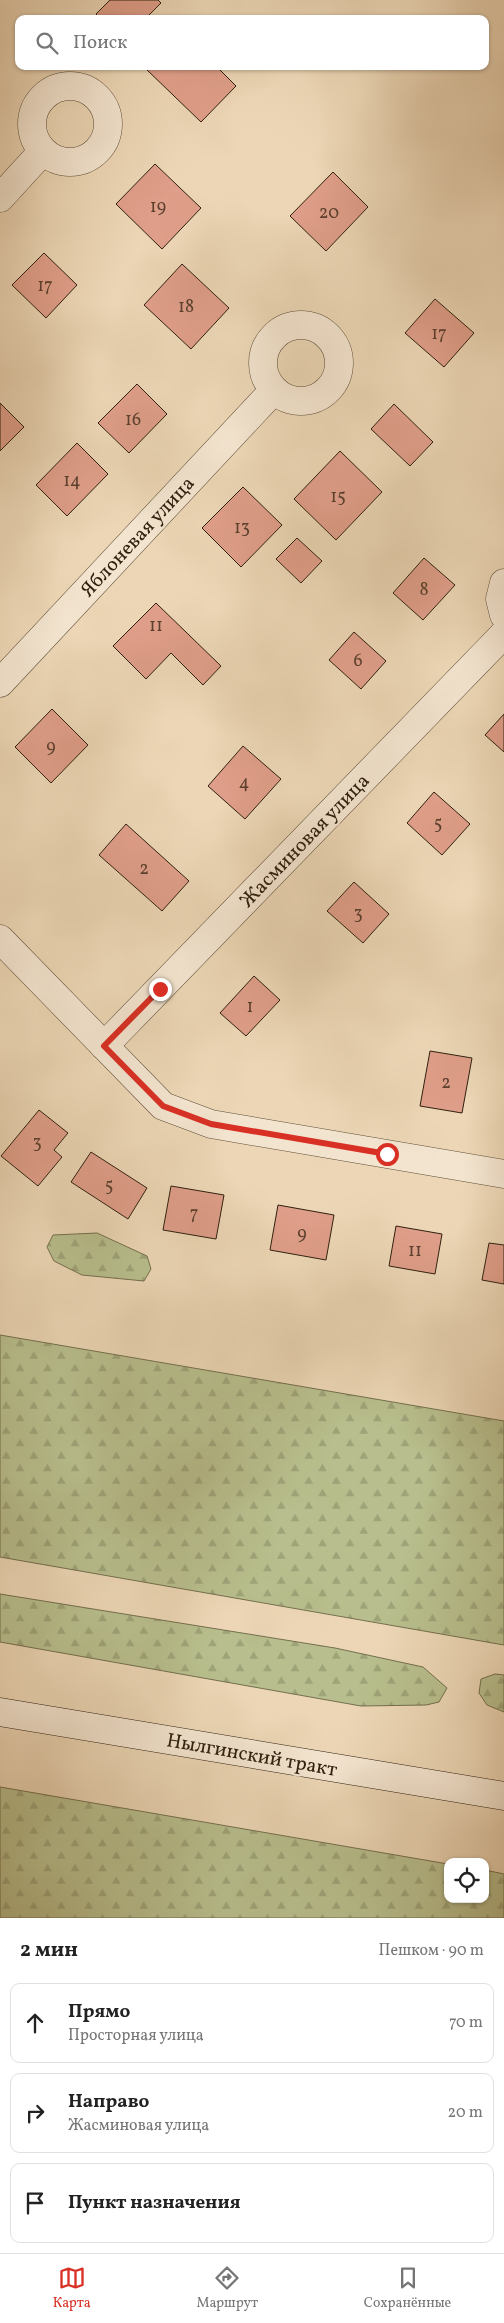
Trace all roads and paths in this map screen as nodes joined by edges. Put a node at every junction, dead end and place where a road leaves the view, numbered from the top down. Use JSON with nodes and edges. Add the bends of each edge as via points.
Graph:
{"nodes":[{"id":1,"x":43,"y":151,"type":"dead end"},
{"id":2,"x":0,"y":198,"type":"edge"},
{"id":3,"x":274,"y":390,"type":"dead end"},
{"id":4,"x":504,"y":583,"type":"edge"},
{"id":5,"x":504,"y":615,"type":"edge"},
{"id":6,"x":504,"y":634,"type":"edge"},
{"id":7,"x":0,"y":683,"type":"edge"},
{"id":8,"x":0,"y":939,"type":"edge"},
{"id":9,"x":104,"y":1046,"type":"junction"},
{"id":10,"x":504,"y":1174,"type":"edge"},
{"id":11,"x":0,"y":1712,"type":"edge"},
{"id":12,"x":504,"y":1796,"type":"edge"}],
"edges":[{"from":1,"to":2,"type":"street"},
{"from":3,"to":7,"type":"street","name":"Яблоневая улица"},
{"from":4,"to":5,"type":"street","via":[[500,599]]},
{"from":6,"to":9,"type":"street","name":"Жасминовая улица"},
{"from":8,"to":9,"type":"street"},
{"from":9,"to":10,"type":"street","via":[[163,1106],[211,1124]]},
{"from":11,"to":12,"type":"street","name":"Нылгинский тракт"}]}
